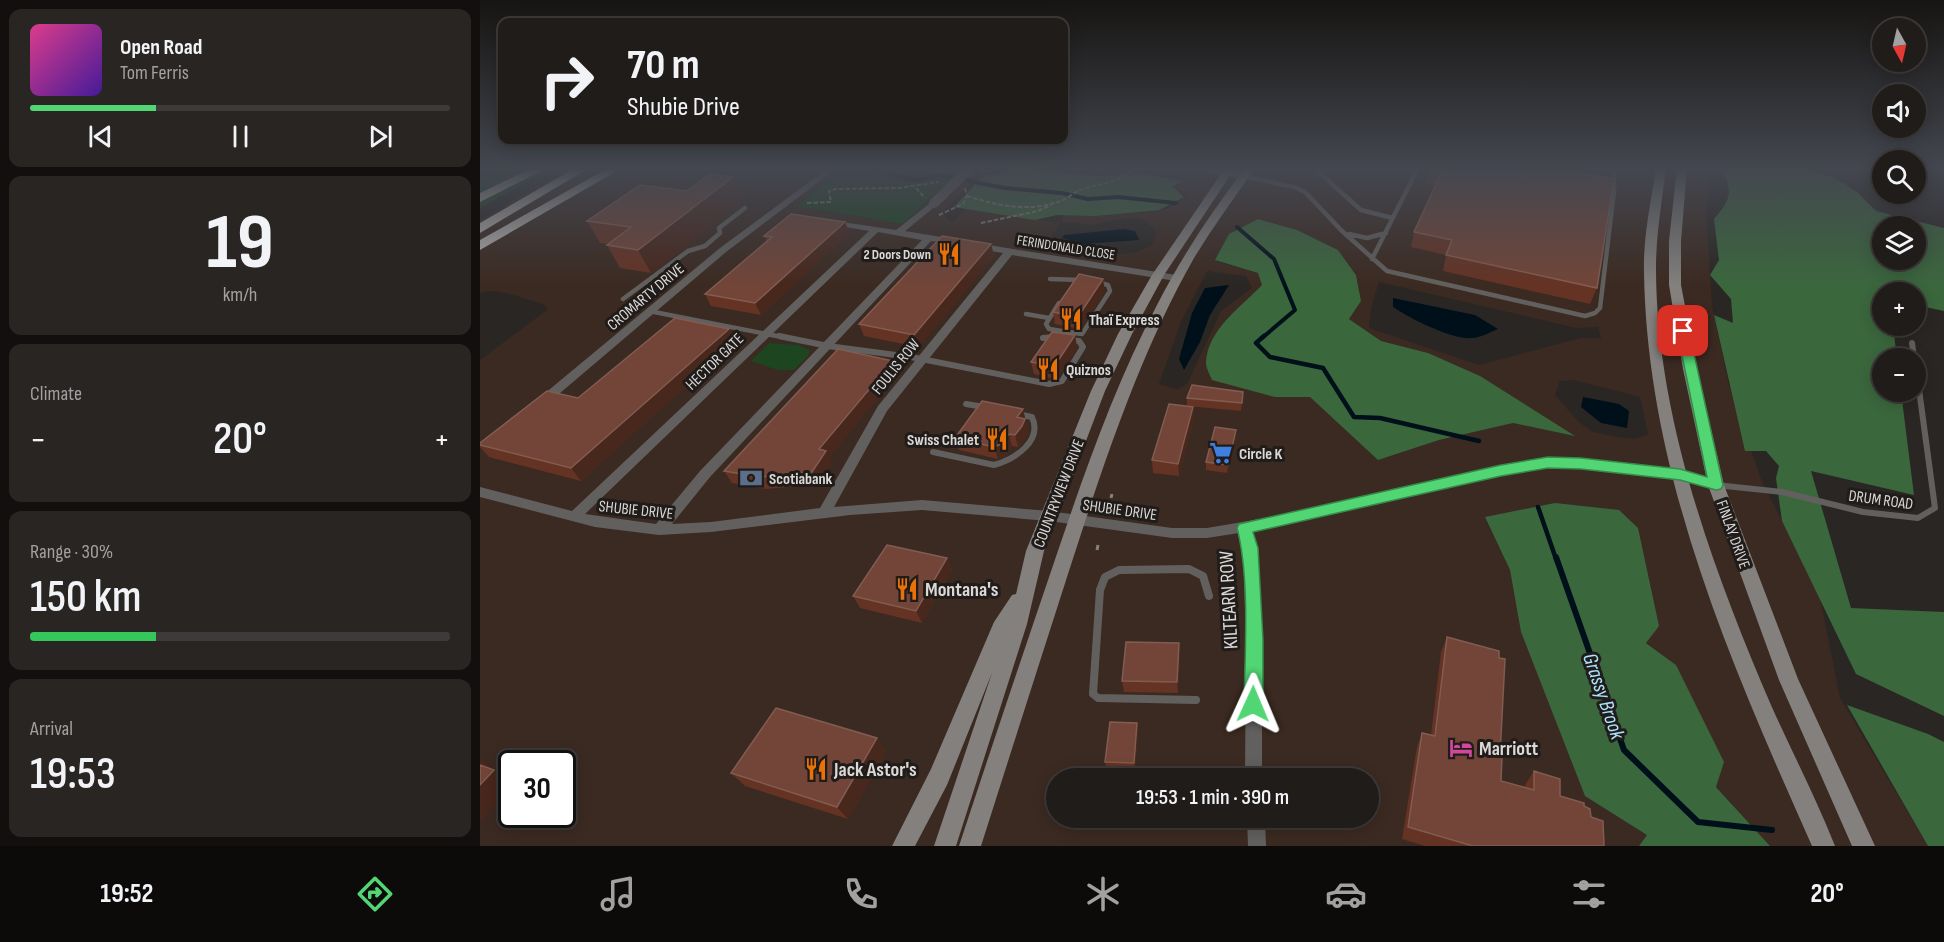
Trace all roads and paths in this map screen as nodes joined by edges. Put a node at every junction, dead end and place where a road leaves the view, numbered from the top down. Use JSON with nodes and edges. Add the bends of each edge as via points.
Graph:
{"nodes":[{"id":1,"x":495,"y":207,"type":"edge"},
{"id":2,"x":516,"y":207,"type":"edge"},
{"id":3,"x":547,"y":207,"type":"edge"},
{"id":4,"x":781,"y":207,"type":"edge"},
{"id":5,"x":929,"y":207,"type":"edge"},
{"id":6,"x":957,"y":207,"type":"edge"},
{"id":7,"x":1046,"y":207,"type":"edge"},
{"id":8,"x":1201,"y":207,"type":"edge"},
{"id":9,"x":1221,"y":207,"type":"edge"},
{"id":10,"x":1320,"y":207,"type":"edge"},
{"id":11,"x":1358,"y":207,"type":"edge"},
{"id":12,"x":1398,"y":207,"type":"edge"},
{"id":13,"x":1612,"y":207,"type":"edge"},
{"id":14,"x":1655,"y":207,"type":"edge"},
{"id":15,"x":1678,"y":207,"type":"edge"},
{"id":16,"x":746,"y":208,"type":"dead end"},
{"id":17,"x":774,"y":213,"type":"junction"},
{"id":18,"x":928,"y":214,"type":"junction"},
{"id":19,"x":786,"y":215,"type":"edge"},
{"id":20,"x":480,"y":216,"type":"edge"},
{"id":21,"x":1393,"y":218,"type":"junction"},
{"id":22,"x":815,"y":219,"type":"edge"},
{"id":23,"x":981,"y":223,"type":"dead end"},
{"id":24,"x":480,"y":229,"type":"edge"},
{"id":25,"x":876,"y":229,"type":"junction"},
{"id":26,"x":1342,"y":231,"type":"junction"},
{"id":27,"x":898,"y":232,"type":"junction"},
{"id":28,"x":1386,"y":233,"type":"junction"},
{"id":29,"x":910,"y":235,"type":"junction"},
{"id":30,"x":929,"y":238,"type":"junction"},
{"id":31,"x":480,"y":246,"type":"edge"},
{"id":32,"x":1009,"y":252,"type":"junction"},
{"id":33,"x":1372,"y":259,"type":"junction"},
{"id":34,"x":1158,"y":275,"type":"junction"},
{"id":35,"x":1176,"y":278,"type":"junction"},
{"id":36,"x":1050,"y":279,"type":"dead end"},
{"id":37,"x":623,"y":299,"type":"dead end"},
{"id":38,"x":1062,"y":299,"type":"edge"},
{"id":39,"x":648,"y":311,"type":"junction"},
{"id":40,"x":1026,"y":314,"type":"dead end"},
{"id":41,"x":1049,"y":318,"type":"junction"},
{"id":42,"x":765,"y":334,"type":"junction"},
{"id":43,"x":1043,"y":338,"type":"dead end"},
{"id":44,"x":1912,"y":343,"type":"dead end"},
{"id":45,"x":828,"y":346,"type":"junction"},
{"id":46,"x":1913,"y":348,"type":"edge"},
{"id":47,"x":922,"y":359,"type":"junction"},
{"id":48,"x":1921,"y":402,"type":"edge"},
{"id":49,"x":966,"y":404,"type":"dead end"},
{"id":50,"x":988,"y":408,"type":"edge"},
{"id":51,"x":530,"y":412,"type":"edge"},
{"id":52,"x":1010,"y":413,"type":"edge"},
{"id":53,"x":933,"y":452,"type":"dead end"},
{"id":54,"x":1680,"y":475,"type":"junction"},
{"id":55,"x":1716,"y":485,"type":"junction"},
{"id":56,"x":480,"y":492,"type":"edge"},
{"id":57,"x":824,"y":513,"type":"junction"},
{"id":58,"x":1049,"y":516,"type":"junction"},
{"id":59,"x":574,"y":517,"type":"junction"},
{"id":60,"x":1077,"y":519,"type":"junction"},
{"id":61,"x":1244,"y":528,"type":"junction"},
{"id":62,"x":659,"y":530,"type":"junction"},
{"id":63,"x":1098,"y":545,"type":"dead end"},
{"id":64,"x":1097,"y":550,"type":"dead end"},
{"id":65,"x":1024,"y":591,"type":"junction"},
{"id":66,"x":1209,"y":596,"type":"dead end"},
{"id":67,"x":1196,"y":700,"type":"dead end"},
{"id":68,"x":1254,"y":768,"type":"edge"},
{"id":69,"x":1256,"y":828,"type":"edge"},
{"id":70,"x":903,"y":846,"type":"edge"},
{"id":71,"x":945,"y":846,"type":"edge"},
{"id":72,"x":970,"y":846,"type":"edge"},
{"id":73,"x":1257,"y":846,"type":"edge"},
{"id":74,"x":1824,"y":846,"type":"edge"},
{"id":75,"x":1864,"y":846,"type":"edge"}],
"edges":[{"from":1,"to":20,"type":"highway"},
{"from":2,"to":24,"type":"highway"},
{"from":3,"to":31,"type":"highway"},
{"from":4,"to":17,"type":"street","name":"CROMARTY DRIVE"},
{"from":5,"to":18,"type":"street"},
{"from":6,"to":18,"type":"path"},
{"from":7,"to":23,"type":"path"},
{"from":8,"to":34,"type":"street","name":"COUNTRYVIEW DRIVE"},
{"from":9,"to":35,"type":"street","name":"COUNTRYVIEW DRIVE"},
{"from":10,"to":26,"type":"lane"},
{"from":11,"to":21,"type":"lane"},
{"from":12,"to":21,"type":"lane"},
{"from":13,"to":33,"type":"lane","via":[[1600,308],[1585,316],[1397,274]]},
{"from":14,"to":54,"type":"street","name":"FINLAY DRIVE","via":[[1651,296],[1660,379]]},
{"from":15,"to":55,"type":"street","name":"FINLAY DRIVE","via":[[1675,285]]},
{"from":16,"to":37,"type":"lane","via":[[719,228],[717,238],[688,251]]},
{"from":17,"to":19,"type":"street"},
{"from":17,"to":39,"type":"street","name":"CROMARTY DRIVE"},
{"from":18,"to":27,"type":"street","via":[[915,217]]},
{"from":18,"to":29,"type":"street"},
{"from":21,"to":28,"type":"lane"},
{"from":22,"to":25,"type":"street","name":"FERINDONALD CLOSE"},
{"from":25,"to":27,"type":"street","name":"FERINDONALD CLOSE"},
{"from":25,"to":42,"type":"street","name":"HECTOR GATE"},
{"from":26,"to":28,"type":"lane","via":[[1367,238]]},
{"from":26,"to":33,"type":"lane"},
{"from":27,"to":29,"type":"street","name":"FERINDONALD CLOSE"},
{"from":28,"to":33,"type":"lane"},
{"from":29,"to":30,"type":"street","name":"FERINDONALD CLOSE"},
{"from":30,"to":32,"type":"street","name":"FERINDONALD CLOSE"},
{"from":30,"to":45,"type":"street"},
{"from":32,"to":34,"type":"street","name":"FERINDONALD CLOSE"},
{"from":32,"to":47,"type":"street","name":"FOULIS ROW"},
{"from":34,"to":35,"type":"street","name":"FERINDONALD CLOSE"},
{"from":34,"to":58,"type":"street","name":"COUNTRYVIEW DRIVE","via":[[1105,376]]},
{"from":35,"to":60,"type":"street","name":"COUNTRYVIEW DRIVE","via":[[1130,374]]},
{"from":36,"to":41,"type":"lane","via":[[1100,282],[1108,285],[1110,291],[1086,331],[1076,334],[1049,329]]},
{"from":38,"to":41,"type":"lane"},
{"from":39,"to":42,"type":"lane"},
{"from":39,"to":51,"type":"street","name":"CROMARTY DRIVE"},
{"from":40,"to":41,"type":"lane"},
{"from":42,"to":45,"type":"lane"},
{"from":42,"to":59,"type":"street","name":"HECTOR GATE"},
{"from":43,"to":47,"type":"lane","via":[[1079,341],[1083,347],[1062,381],[1056,384]]},
{"from":44,"to":46,"type":"lane"},
{"from":45,"to":47,"type":"lane"},
{"from":45,"to":62,"type":"street","via":[[705,474]]},
{"from":47,"to":57,"type":"street","name":"FOULIS ROW","via":[[882,409]]},
{"from":48,"to":55,"type":"lane","name":"DRUM ROAD","via":[[1935,508],[1918,518],[1863,512],[1782,492]]},
{"from":49,"to":50,"type":"lane"},
{"from":52,"to":53,"type":"lane","via":[[1032,417],[1036,423],[1036,430],[1019,455],[994,465]]},
{"from":54,"to":55,"type":"street","name":"SHUBIE DRIVE"},
{"from":54,"to":61,"type":"street","name":"SHUBIE DRIVE","via":[[1548,463]]},
{"from":54,"to":74,"type":"street","name":"FINLAY DRIVE","via":[[1718,595]]},
{"from":55,"to":75,"type":"street","name":"FINLAY DRIVE","via":[[1789,680]]},
{"from":56,"to":59,"type":"street","name":"SHUBIE DRIVE"},
{"from":57,"to":58,"type":"street","name":"SHUBIE DRIVE","via":[[922,505]]},
{"from":57,"to":62,"type":"street","name":"SHUBIE DRIVE"},
{"from":58,"to":60,"type":"street","name":"SHUBIE DRIVE"},
{"from":58,"to":65,"type":"street","name":"COUNTRYVIEW DRIVE"},
{"from":59,"to":62,"type":"street","name":"SHUBIE DRIVE"},
{"from":60,"to":61,"type":"street","name":"SHUBIE DRIVE","via":[[1172,533]]},
{"from":60,"to":72,"type":"street","name":"COUNTRYVIEW DRIVE"},
{"from":61,"to":68,"type":"street","name":"KILTEARN ROW","via":[[1250,548],[1254,629]]},
{"from":63,"to":64,"type":"path"},
{"from":65,"to":70,"type":"street","via":[[1002,628],[939,777]]},
{"from":65,"to":71,"type":"street","name":"COUNTRYVIEW DRIVE","via":[[1018,624]]},
{"from":66,"to":67,"type":"lane","via":[[1203,576],[1190,568],[1119,570],[1105,577],[1100,590],[1093,694],[1098,698]]},
{"from":69,"to":73,"type":"street"}]}
